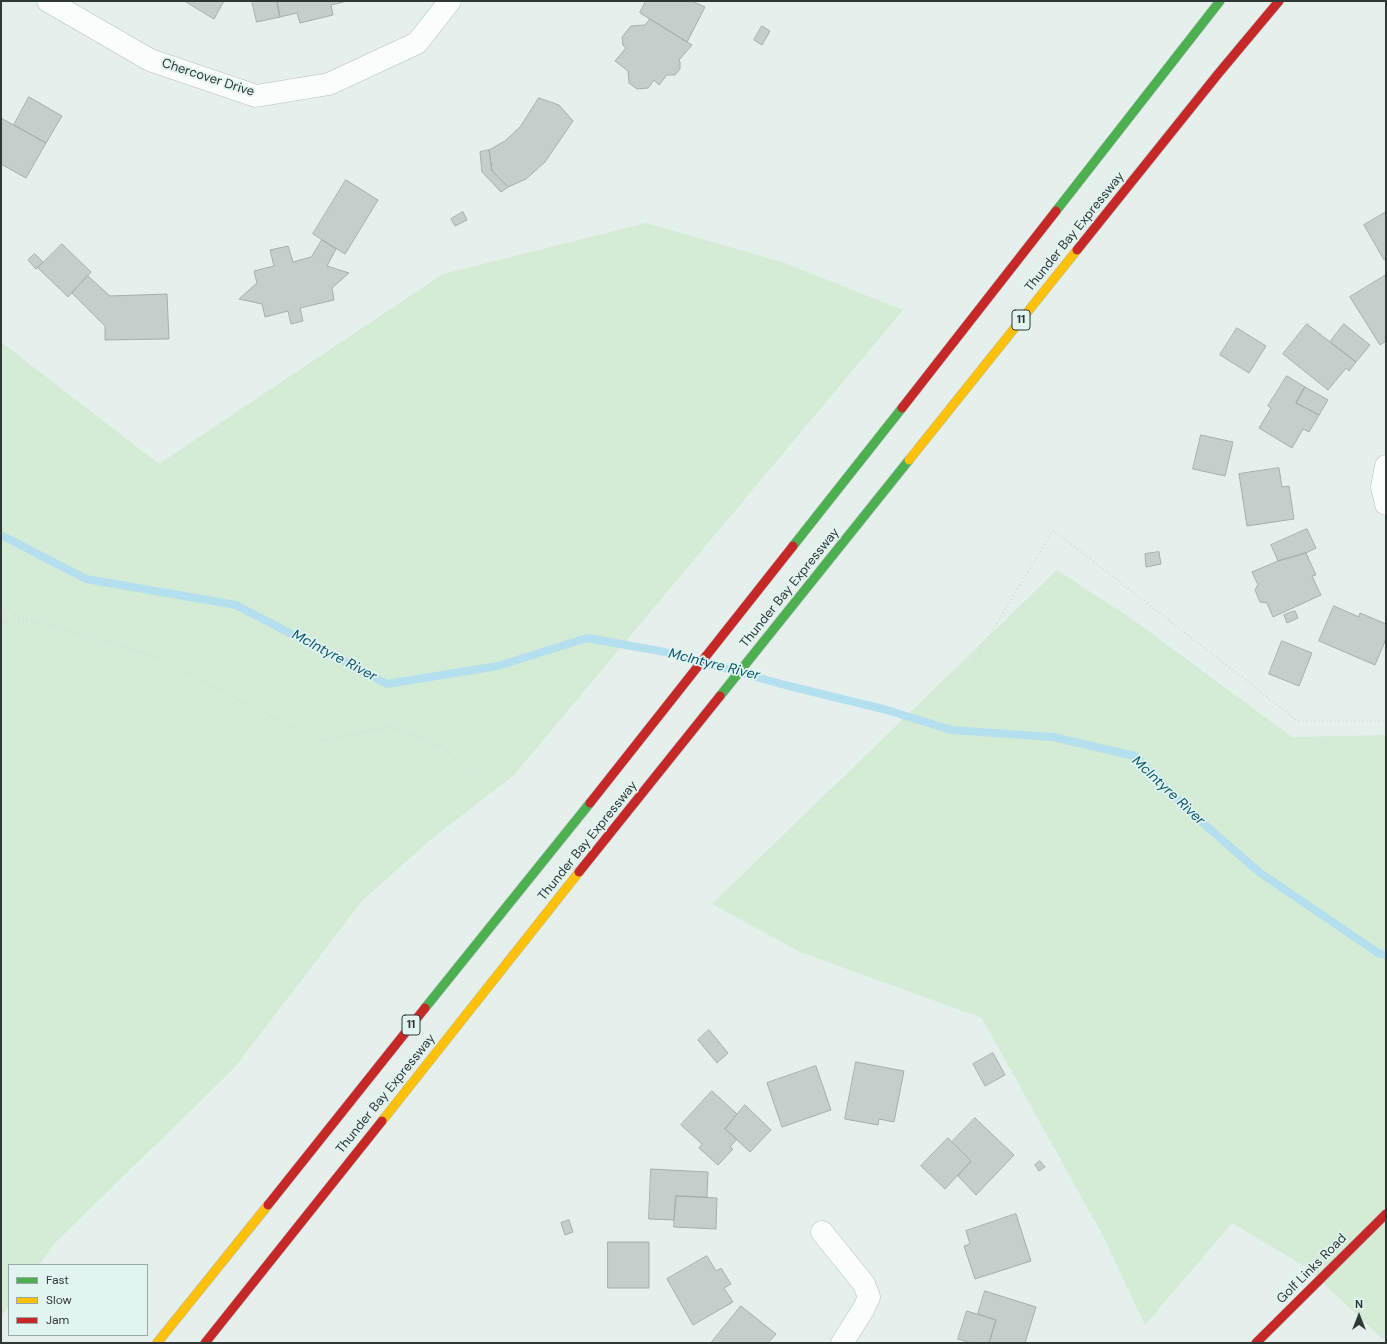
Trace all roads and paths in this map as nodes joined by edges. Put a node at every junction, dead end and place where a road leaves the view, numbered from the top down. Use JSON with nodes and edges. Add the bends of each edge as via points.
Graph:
{"nodes":[{"id":1,"x":48,"y":1,"type":"edge"},
{"id":2,"x":450,"y":1,"type":"edge"},
{"id":3,"x":1220,"y":1,"type":"edge"},
{"id":4,"x":1279,"y":1,"type":"edge"},
{"id":5,"x":1386,"y":466,"type":"edge"},
{"id":6,"x":1386,"y":504,"type":"edge"},
{"id":7,"x":1,"y":607,"type":"edge"},
{"id":8,"x":27,"y":619,"type":"junction"},
{"id":9,"x":1,"y":624,"type":"edge"},
{"id":10,"x":966,"y":675,"type":"dead end"},
{"id":11,"x":1386,"y":721,"type":"edge"},
{"id":12,"x":481,"y":782,"type":"dead end"},
{"id":13,"x":1386,"y":1214,"type":"edge"},
{"id":14,"x":822,"y":1232,"type":"dead end"},
{"id":15,"x":1386,"y":1333,"type":"edge"},
{"id":16,"x":157,"y":1343,"type":"edge"},
{"id":17,"x":205,"y":1343,"type":"edge"},
{"id":18,"x":842,"y":1343,"type":"edge"},
{"id":19,"x":1256,"y":1343,"type":"edge"},
{"id":20,"x":1376,"y":1343,"type":"edge"}],
"edges":[{"from":1,"to":2,"type":"street","name":"Chercover Drive","via":[[150,60],[256,96],[329,84],[417,43]]},
{"from":3,"to":16,"type":"main road","name":"Thunder Bay Expressway","number":"11","via":[[727,631]]},
{"from":4,"to":17,"type":"main road","name":"Thunder Bay Expressway","number":"11","via":[[765,639]]},
{"from":5,"to":6,"type":"street","via":[[1382,487]]},
{"from":7,"to":8,"type":"path"},
{"from":8,"to":9,"type":"path"},
{"from":8,"to":12,"type":"path","via":[[152,656],[320,741],[391,726],[444,749]]},
{"from":10,"to":11,"type":"path","via":[[1053,530],[1298,721]]},
{"from":13,"to":19,"type":"main road","name":"Golf Links Road"},
{"from":14,"to":18,"type":"street","via":[[864,1284],[869,1297]]},
{"from":15,"to":20,"type":"path"}]}
